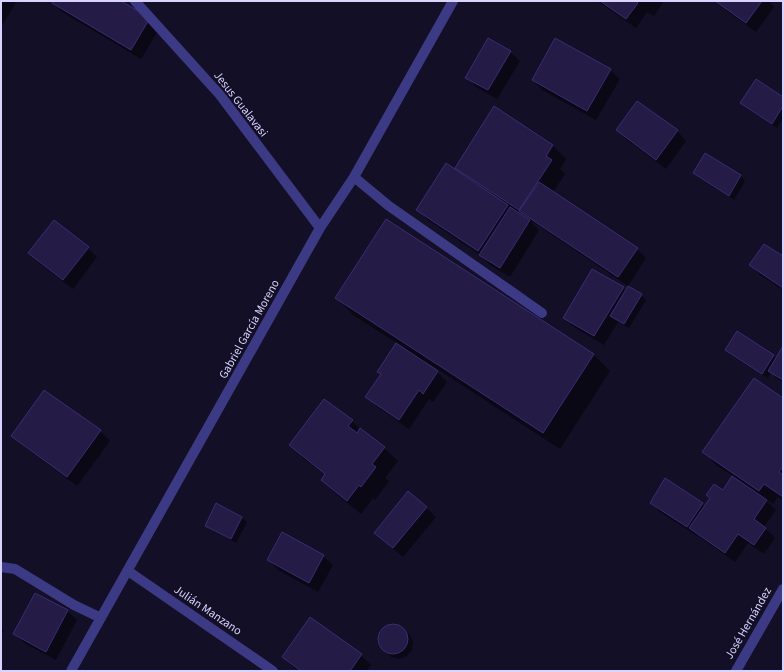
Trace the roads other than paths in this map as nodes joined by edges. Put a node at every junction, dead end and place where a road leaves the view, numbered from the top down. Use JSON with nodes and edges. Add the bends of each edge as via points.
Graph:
{"nodes":[{"id":1,"x":135,"y":1,"type":"edge"},
{"id":2,"x":453,"y":1,"type":"edge"},
{"id":3,"x":354,"y":177,"type":"junction"},
{"id":4,"x":320,"y":228,"type":"junction"},
{"id":5,"x":542,"y":313,"type":"dead end"},
{"id":6,"x":1,"y":567,"type":"edge"},
{"id":7,"x":128,"y":571,"type":"junction"},
{"id":8,"x":783,"y":589,"type":"edge"},
{"id":9,"x":101,"y":618,"type":"junction"},
{"id":10,"x":71,"y":671,"type":"edge"},
{"id":11,"x":273,"y":671,"type":"edge"},
{"id":12,"x":736,"y":671,"type":"edge"}],
"edges":[{"from":1,"to":4,"type":"street","name":"Jesus Gualavasi","via":[[220,95]]},
{"from":2,"to":3,"type":"street","name":"Gabriel García Moreno"},
{"from":3,"to":4,"type":"street","name":"Gabriel García Moreno"},
{"from":3,"to":5,"type":"street","via":[[389,206]]},
{"from":4,"to":7,"type":"street","name":"Gabriel García Moreno"},
{"from":6,"to":9,"type":"street","via":[[14,569]]},
{"from":7,"to":9,"type":"street","name":"Gabriel García Moreno"},
{"from":7,"to":11,"type":"street","name":"Julián Manzano"},
{"from":8,"to":12,"type":"street","name":"José Hernández"},
{"from":9,"to":10,"type":"street","name":"Gabriel García Moreno"}]}
